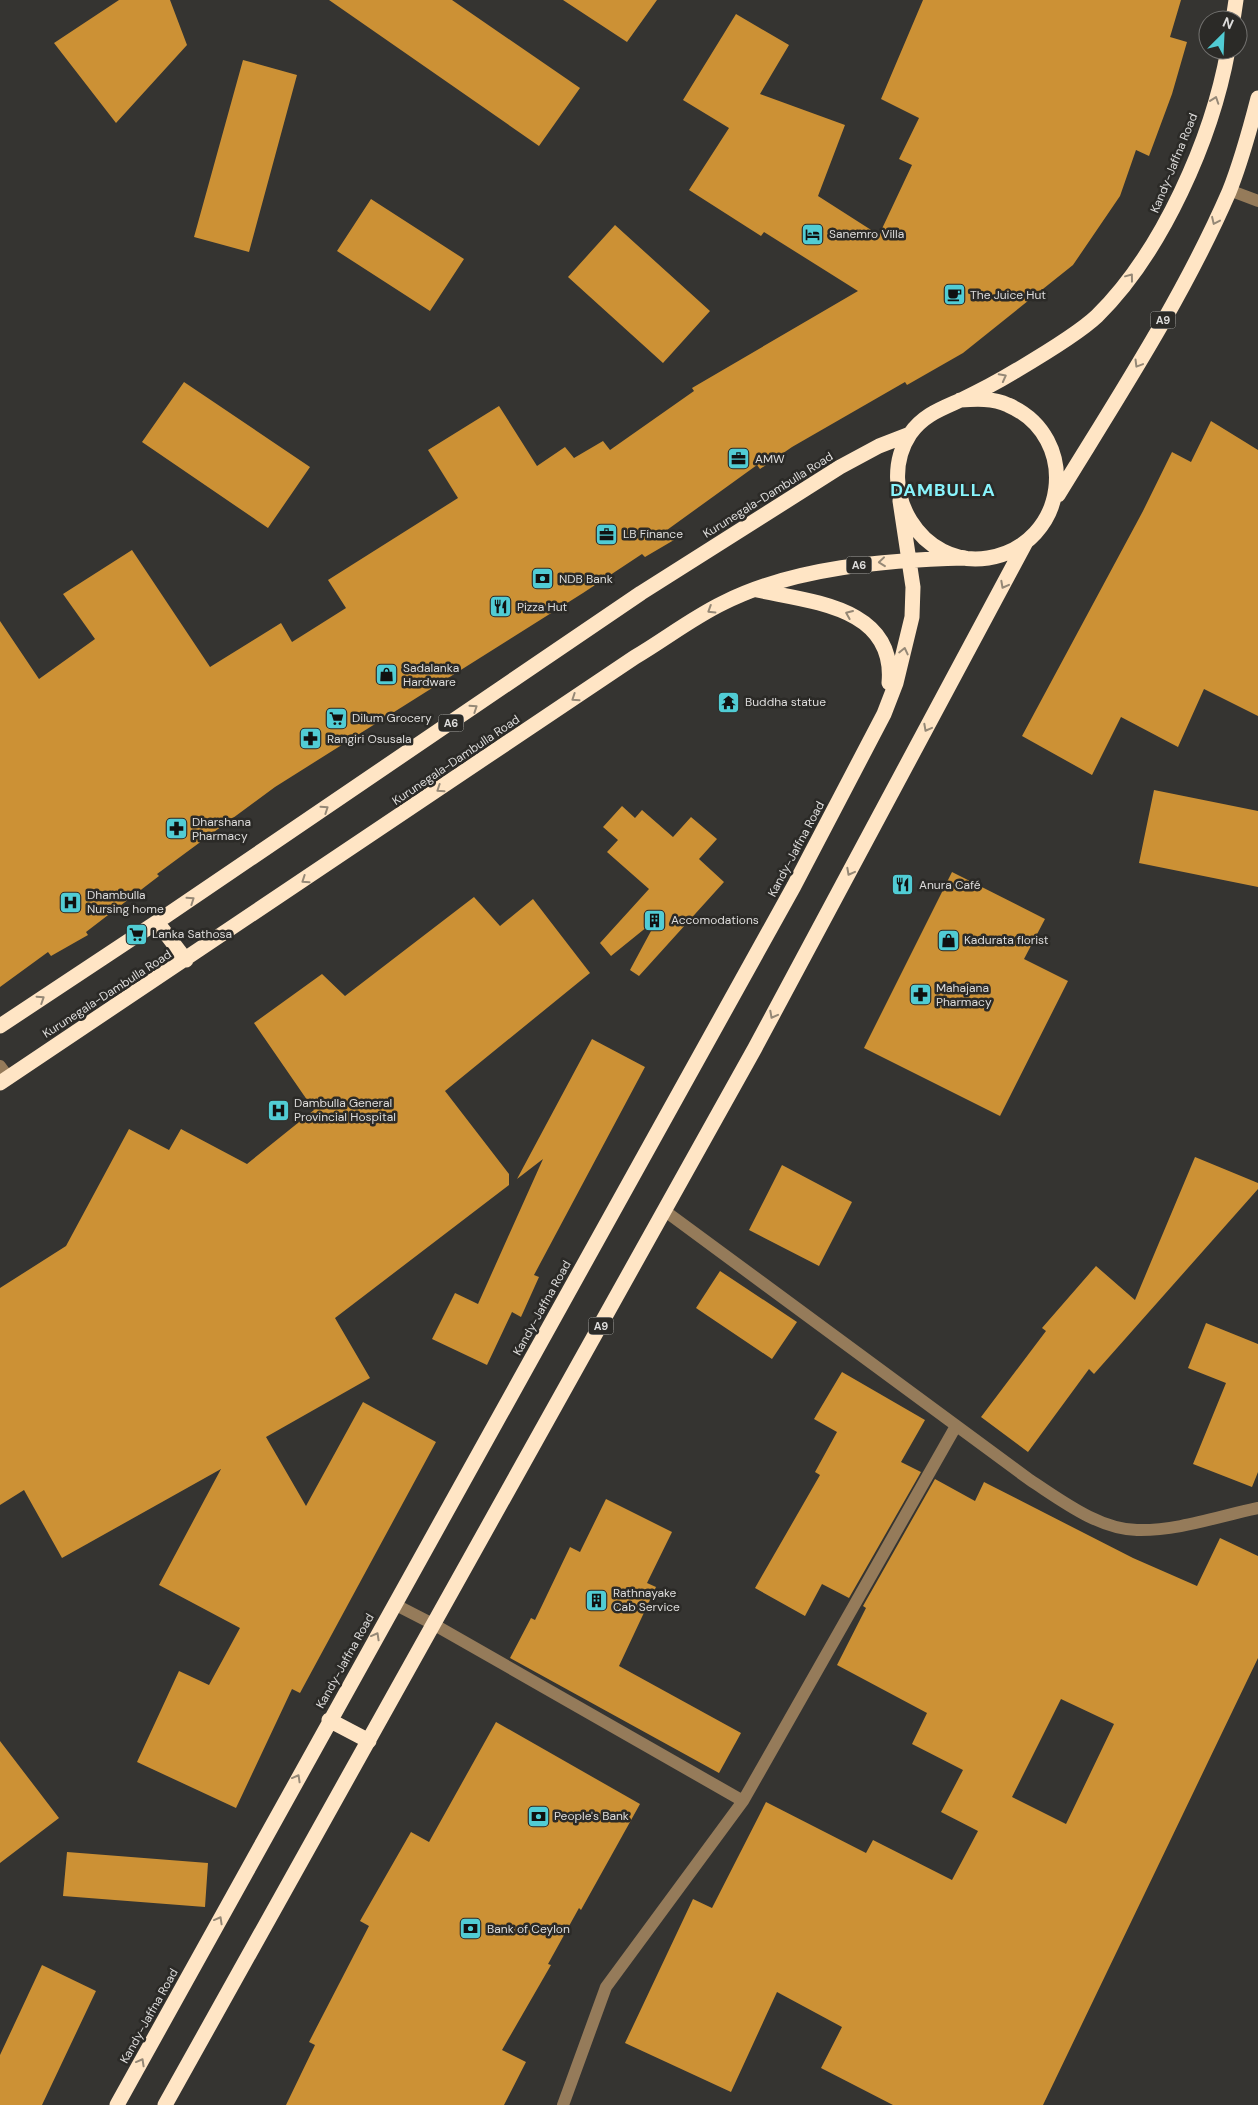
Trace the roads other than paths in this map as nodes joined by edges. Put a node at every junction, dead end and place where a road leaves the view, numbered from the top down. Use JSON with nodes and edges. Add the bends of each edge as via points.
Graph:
{"nodes":[{"id":1,"x":1226,"y":60,"type":"edge"},
{"id":2,"x":1258,"y":98,"type":"edge"},
{"id":3,"x":1229,"y":190,"type":"junction"},
{"id":4,"x":1258,"y":201,"type":"edge"},
{"id":5,"x":960,"y":400,"type":"junction"},
{"id":6,"x":910,"y":434,"type":"junction"},
{"id":7,"x":900,"y":501,"type":"junction"},
{"id":8,"x":1054,"y":503,"type":"junction"},
{"id":9,"x":1026,"y":542,"type":"junction"},
{"id":10,"x":965,"y":558,"type":"junction"},
{"id":11,"x":910,"y":559,"type":"junction"},
{"id":12,"x":756,"y":590,"type":"junction"},
{"id":13,"x":884,"y":714,"type":"junction"},
{"id":14,"x":158,"y":922,"type":"junction"},
{"id":15,"x":186,"y":960,"type":"junction"},
{"id":16,"x":0,"y":1026,"type":"edge"},
{"id":17,"x":3,"y":1076,"type":"edge"},
{"id":18,"x":665,"y":1210,"type":"junction"},
{"id":19,"x":956,"y":1426,"type":"junction"},
{"id":20,"x":1258,"y":1508,"type":"edge"},
{"id":21,"x":394,"y":1604,"type":"junction"},
{"id":22,"x":433,"y":1624,"type":"junction"},
{"id":23,"x":329,"y":1720,"type":"junction"},
{"id":24,"x":370,"y":1741,"type":"junction"},
{"id":25,"x":743,"y":1801,"type":"junction"},
{"id":26,"x":117,"y":2105,"type":"edge"},
{"id":27,"x":165,"y":2105,"type":"edge"},
{"id":28,"x":563,"y":2105,"type":"edge"}],
"edges":[{"from":5,"to":1,"type":"highway","name":"Kandy-Jaffna Road","one_way":true,"via":[[1017,370],[1096,317],[1130,277],[1152,248],[1177,201],[1200,146]]},
{"from":2,"to":3,"type":"highway","number":"A9"},
{"from":3,"to":4,"type":"street"},
{"from":3,"to":8,"type":"highway","number":"A9","one_way":true,"via":[[1203,247],[1143,355]]},
{"from":5,"to":6,"type":"highway","via":[[924,418]]},
{"from":5,"to":8,"type":"highway","via":[[984,399],[1008,404],[1028,417],[1044,434],[1054,456],[1058,479]]},
{"from":6,"to":7,"type":"highway","via":[[900,455],[896,478]]},
{"from":14,"to":6,"type":"highway","name":"Kurunegala-Dambulla Road","number":"A6","one_way":true,"via":[[642,592],[840,467]]},
{"from":7,"to":10,"type":"highway","via":[[910,523],[925,540],[944,552]]},
{"from":7,"to":11,"type":"highway","name":"Kandy-Jaffna Road"},
{"from":8,"to":9,"type":"highway","via":[[1043,525]]},
{"from":9,"to":10,"type":"highway","via":[[1008,553],[987,558]]},
{"from":9,"to":18,"type":"highway","number":"A9","one_way":true,"via":[[756,1048]]},
{"from":10,"to":11,"type":"highway","name":"Kurunegala-Dambulla Road","number":"A6"},
{"from":11,"to":12,"type":"highway","name":"Kurunegala-Dambulla Road","number":"A6","one_way":true,"via":[[850,566]]},
{"from":13,"to":11,"type":"highway","name":"Kandy-Jaffna Road","one_way":true,"via":[[896,683],[912,617]]},
{"from":13,"to":12,"type":"highway","one_way":true,"via":[[889,658],[879,637],[868,626],[849,613]]},
{"from":12,"to":15,"type":"highway","name":"Kurunegala-Dambulla Road","number":"A6","one_way":true,"via":[[722,603],[635,658]]},
{"from":13,"to":21,"type":"highway","name":"Kandy-Jaffna Road","via":[[789,895]]},
{"from":14,"to":15,"type":"highway"},
{"from":16,"to":14,"type":"highway","name":"Kurunegala-Dambulla Road","number":"A6","one_way":true},
{"from":15,"to":17,"type":"highway","name":"Kurunegala-Dambulla Road","number":"A6"},
{"from":18,"to":19,"type":"street"},
{"from":18,"to":22,"type":"highway","number":"A9"},
{"from":19,"to":20,"type":"street","via":[[1062,1501],[1111,1525],[1136,1530],[1166,1528]]},
{"from":19,"to":25,"type":"street"},
{"from":21,"to":22,"type":"street"},
{"from":23,"to":21,"type":"highway","name":"Kandy-Jaffna Road","one_way":true},
{"from":22,"to":24,"type":"highway","number":"A9"},
{"from":22,"to":25,"type":"street"},
{"from":23,"to":24,"type":"highway"},
{"from":26,"to":23,"type":"highway","name":"Kandy-Jaffna Road","one_way":true},
{"from":24,"to":27,"type":"highway","number":"A9"},
{"from":25,"to":28,"type":"street","via":[[606,1987]]}]}
